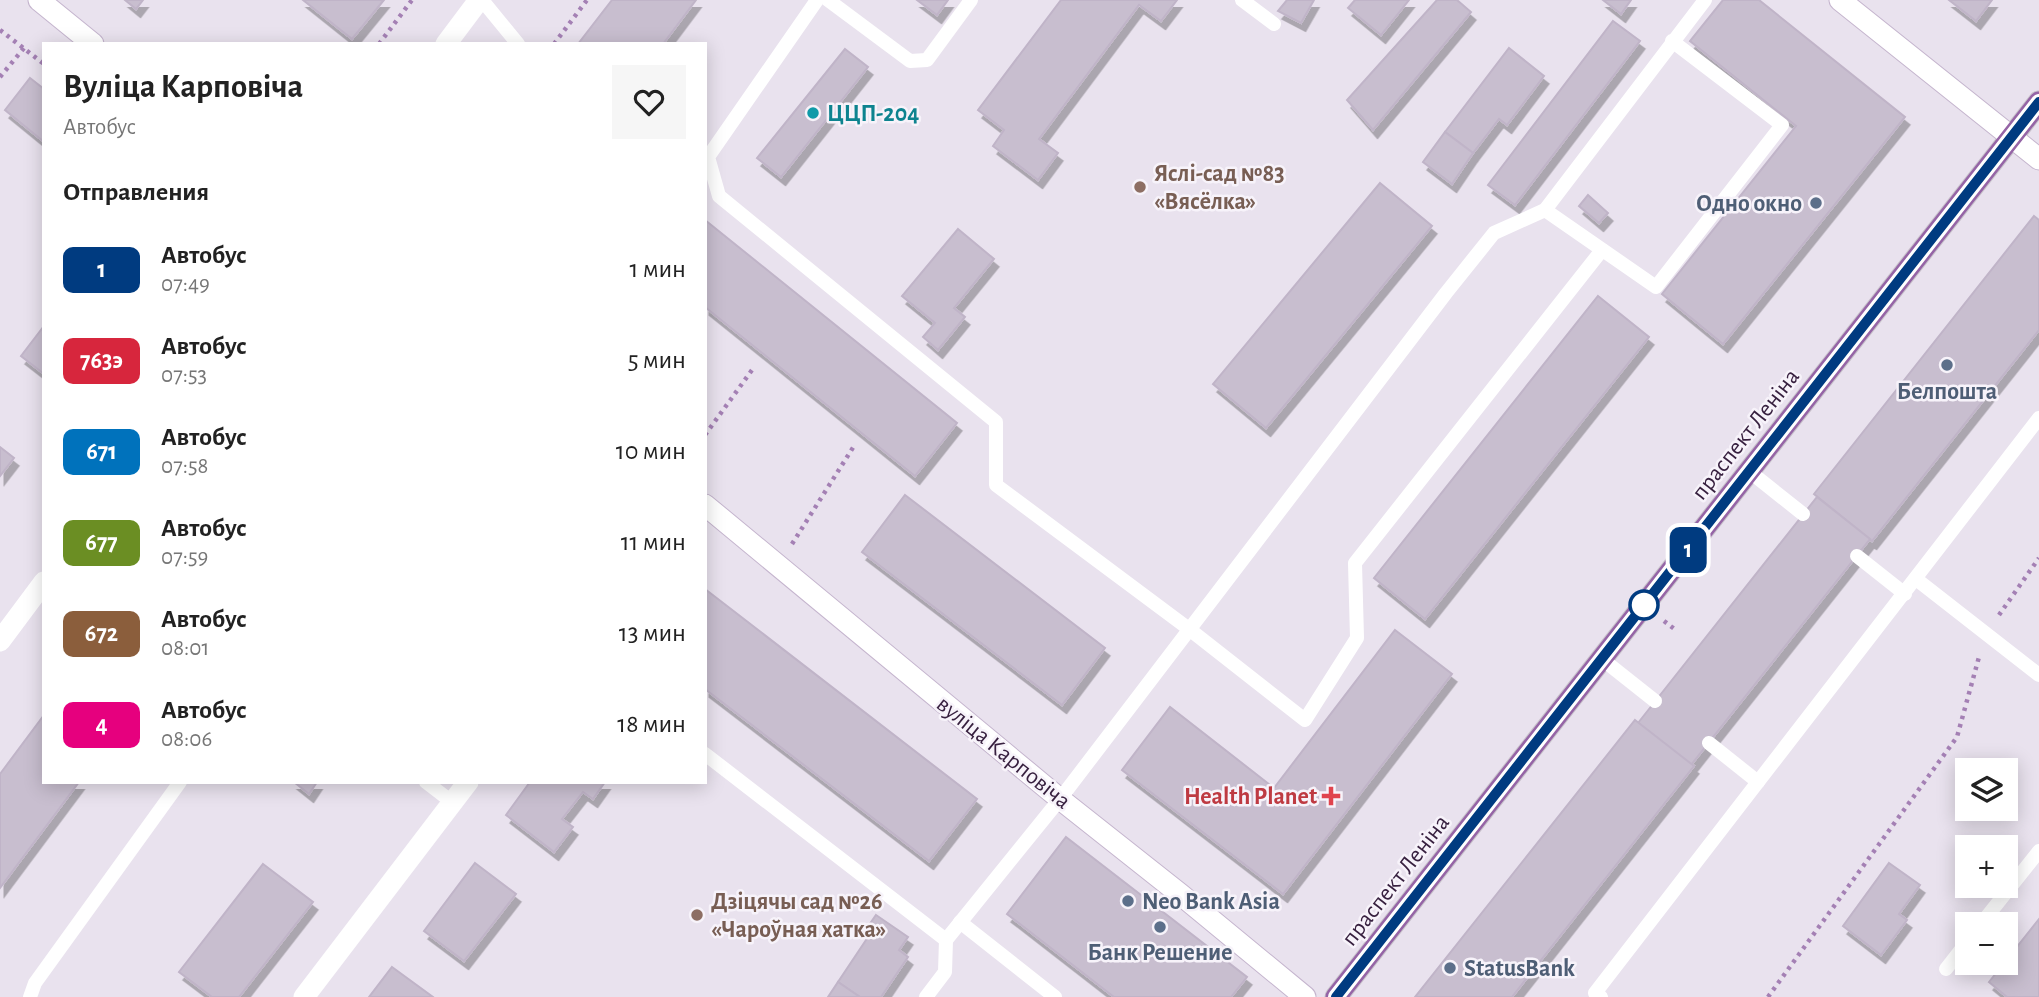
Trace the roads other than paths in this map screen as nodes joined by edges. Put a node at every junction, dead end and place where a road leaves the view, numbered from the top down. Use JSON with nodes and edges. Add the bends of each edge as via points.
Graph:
{"nodes":[{"id":1,"x":39,"y":0,"type":"edge"},
{"id":2,"x":481,"y":0,"type":"edge"},
{"id":3,"x":817,"y":0,"type":"edge"},
{"id":4,"x":828,"y":0,"type":"edge"},
{"id":5,"x":971,"y":0,"type":"edge"},
{"id":6,"x":1242,"y":0,"type":"edge"},
{"id":7,"x":1705,"y":0,"type":"edge"},
{"id":8,"x":1840,"y":0,"type":"edge"},
{"id":9,"x":1274,"y":24,"type":"dead end"},
{"id":10,"x":1672,"y":41,"type":"junction"},
{"id":11,"x":91,"y":42,"type":"edge"},
{"id":12,"x":448,"y":42,"type":"edge"},
{"id":13,"x":516,"y":42,"type":"edge"},
{"id":14,"x":2039,"y":102,"type":"edge"},
{"id":15,"x":2012,"y":137,"type":"junction"},
{"id":16,"x":707,"y":157,"type":"edge"},
{"id":17,"x":2039,"y":159,"type":"edge"},
{"id":18,"x":1545,"y":210,"type":"junction"},
{"id":19,"x":1602,"y":250,"type":"junction"},
{"id":20,"x":2039,"y":418,"type":"edge"},
{"id":21,"x":1749,"y":471,"type":"junction"},
{"id":22,"x":707,"y":507,"type":"edge"},
{"id":23,"x":1803,"y":514,"type":"dead end"},
{"id":24,"x":1857,"y":556,"type":"dead end"},
{"id":25,"x":1916,"y":579,"type":"junction"},
{"id":26,"x":42,"y":585,"type":"edge"},
{"id":27,"x":1905,"y":594,"type":"junction"},
{"id":28,"x":1189,"y":629,"type":"junction"},
{"id":29,"x":0,"y":641,"type":"edge"},
{"id":30,"x":1602,"y":659,"type":"junction"},
{"id":31,"x":2039,"y":675,"type":"edge"},
{"id":32,"x":1655,"y":701,"type":"dead end"},
{"id":33,"x":1709,"y":743,"type":"dead end"},
{"id":34,"x":707,"y":756,"type":"edge"},
{"id":35,"x":1758,"y":782,"type":"junction"},
{"id":36,"x":179,"y":784,"type":"edge"},
{"id":37,"x":429,"y":784,"type":"edge"},
{"id":38,"x":466,"y":784,"type":"edge"},
{"id":39,"x":1060,"y":799,"type":"junction"},
{"id":40,"x":452,"y":802,"type":"junction"},
{"id":41,"x":2039,"y":851,"type":"edge"},
{"id":42,"x":1991,"y":912,"type":"edge"},
{"id":43,"x":960,"y":922,"type":"junction"},
{"id":44,"x":946,"y":940,"type":"junction"},
{"id":45,"x":1955,"y":957,"type":"edge"},
{"id":46,"x":1946,"y":969,"type":"dead end"},
{"id":47,"x":30,"y":997,"type":"edge"},
{"id":48,"x":304,"y":997,"type":"edge"},
{"id":49,"x":926,"y":997,"type":"edge"},
{"id":50,"x":1055,"y":997,"type":"edge"},
{"id":51,"x":1305,"y":997,"type":"edge"},
{"id":52,"x":1336,"y":997,"type":"edge"},
{"id":53,"x":1601,"y":997,"type":"edge"}],
"edges":[{"from":1,"to":11,"type":"street"},
{"from":2,"to":12,"type":"street"},
{"from":2,"to":13,"type":"lane"},
{"from":3,"to":16,"type":"lane"},
{"from":4,"to":5,"type":"lane","via":[[910,61],[928,60]]},
{"from":6,"to":9,"type":"lane"},
{"from":7,"to":10,"type":"lane"},
{"from":8,"to":15,"type":"street"},
{"from":10,"to":18,"type":"lane"},
{"from":10,"to":19,"type":"lane","via":[[1782,125],[1656,287]]},
{"from":14,"to":15,"type":"main road","name":"праспект Леніна"},
{"from":15,"to":17,"type":"street"},
{"from":15,"to":21,"type":"main road","name":"праспект Леніна"},
{"from":16,"to":28,"type":"lane","via":[[719,196],[996,422],[996,485]]},
{"from":18,"to":19,"type":"lane"},
{"from":18,"to":28,"type":"lane","via":[[1494,233]]},
{"from":19,"to":28,"type":"lane","via":[[1355,563],[1357,638],[1304,720]]},
{"from":20,"to":25,"type":"lane"},
{"from":21,"to":23,"type":"lane"},
{"from":21,"to":30,"type":"main road","name":"праспект Леніна"},
{"from":22,"to":39,"type":"street","name":"вуліца Карповіча"},
{"from":24,"to":27,"type":"lane"},
{"from":25,"to":27,"type":"lane"},
{"from":25,"to":31,"type":"lane"},
{"from":26,"to":29,"type":"street"},
{"from":27,"to":35,"type":"lane"},
{"from":28,"to":39,"type":"lane"},
{"from":30,"to":32,"type":"lane"},
{"from":30,"to":52,"type":"main road","name":"праспект Леніна"},
{"from":33,"to":35,"type":"lane"},
{"from":34,"to":44,"type":"lane"},
{"from":35,"to":53,"type":"lane","via":[[1595,993]]},
{"from":36,"to":47,"type":"lane"},
{"from":37,"to":40,"type":"lane"},
{"from":38,"to":40,"type":"street"},
{"from":39,"to":43,"type":"lane"},
{"from":39,"to":51,"type":"street","name":"вуліца Карповіча"},
{"from":40,"to":48,"type":"street"},
{"from":41,"to":42,"type":"lane"},
{"from":43,"to":44,"type":"lane"},
{"from":43,"to":50,"type":"lane"},
{"from":44,"to":49,"type":"lane","via":[[945,972]]},
{"from":45,"to":46,"type":"lane"}]}
